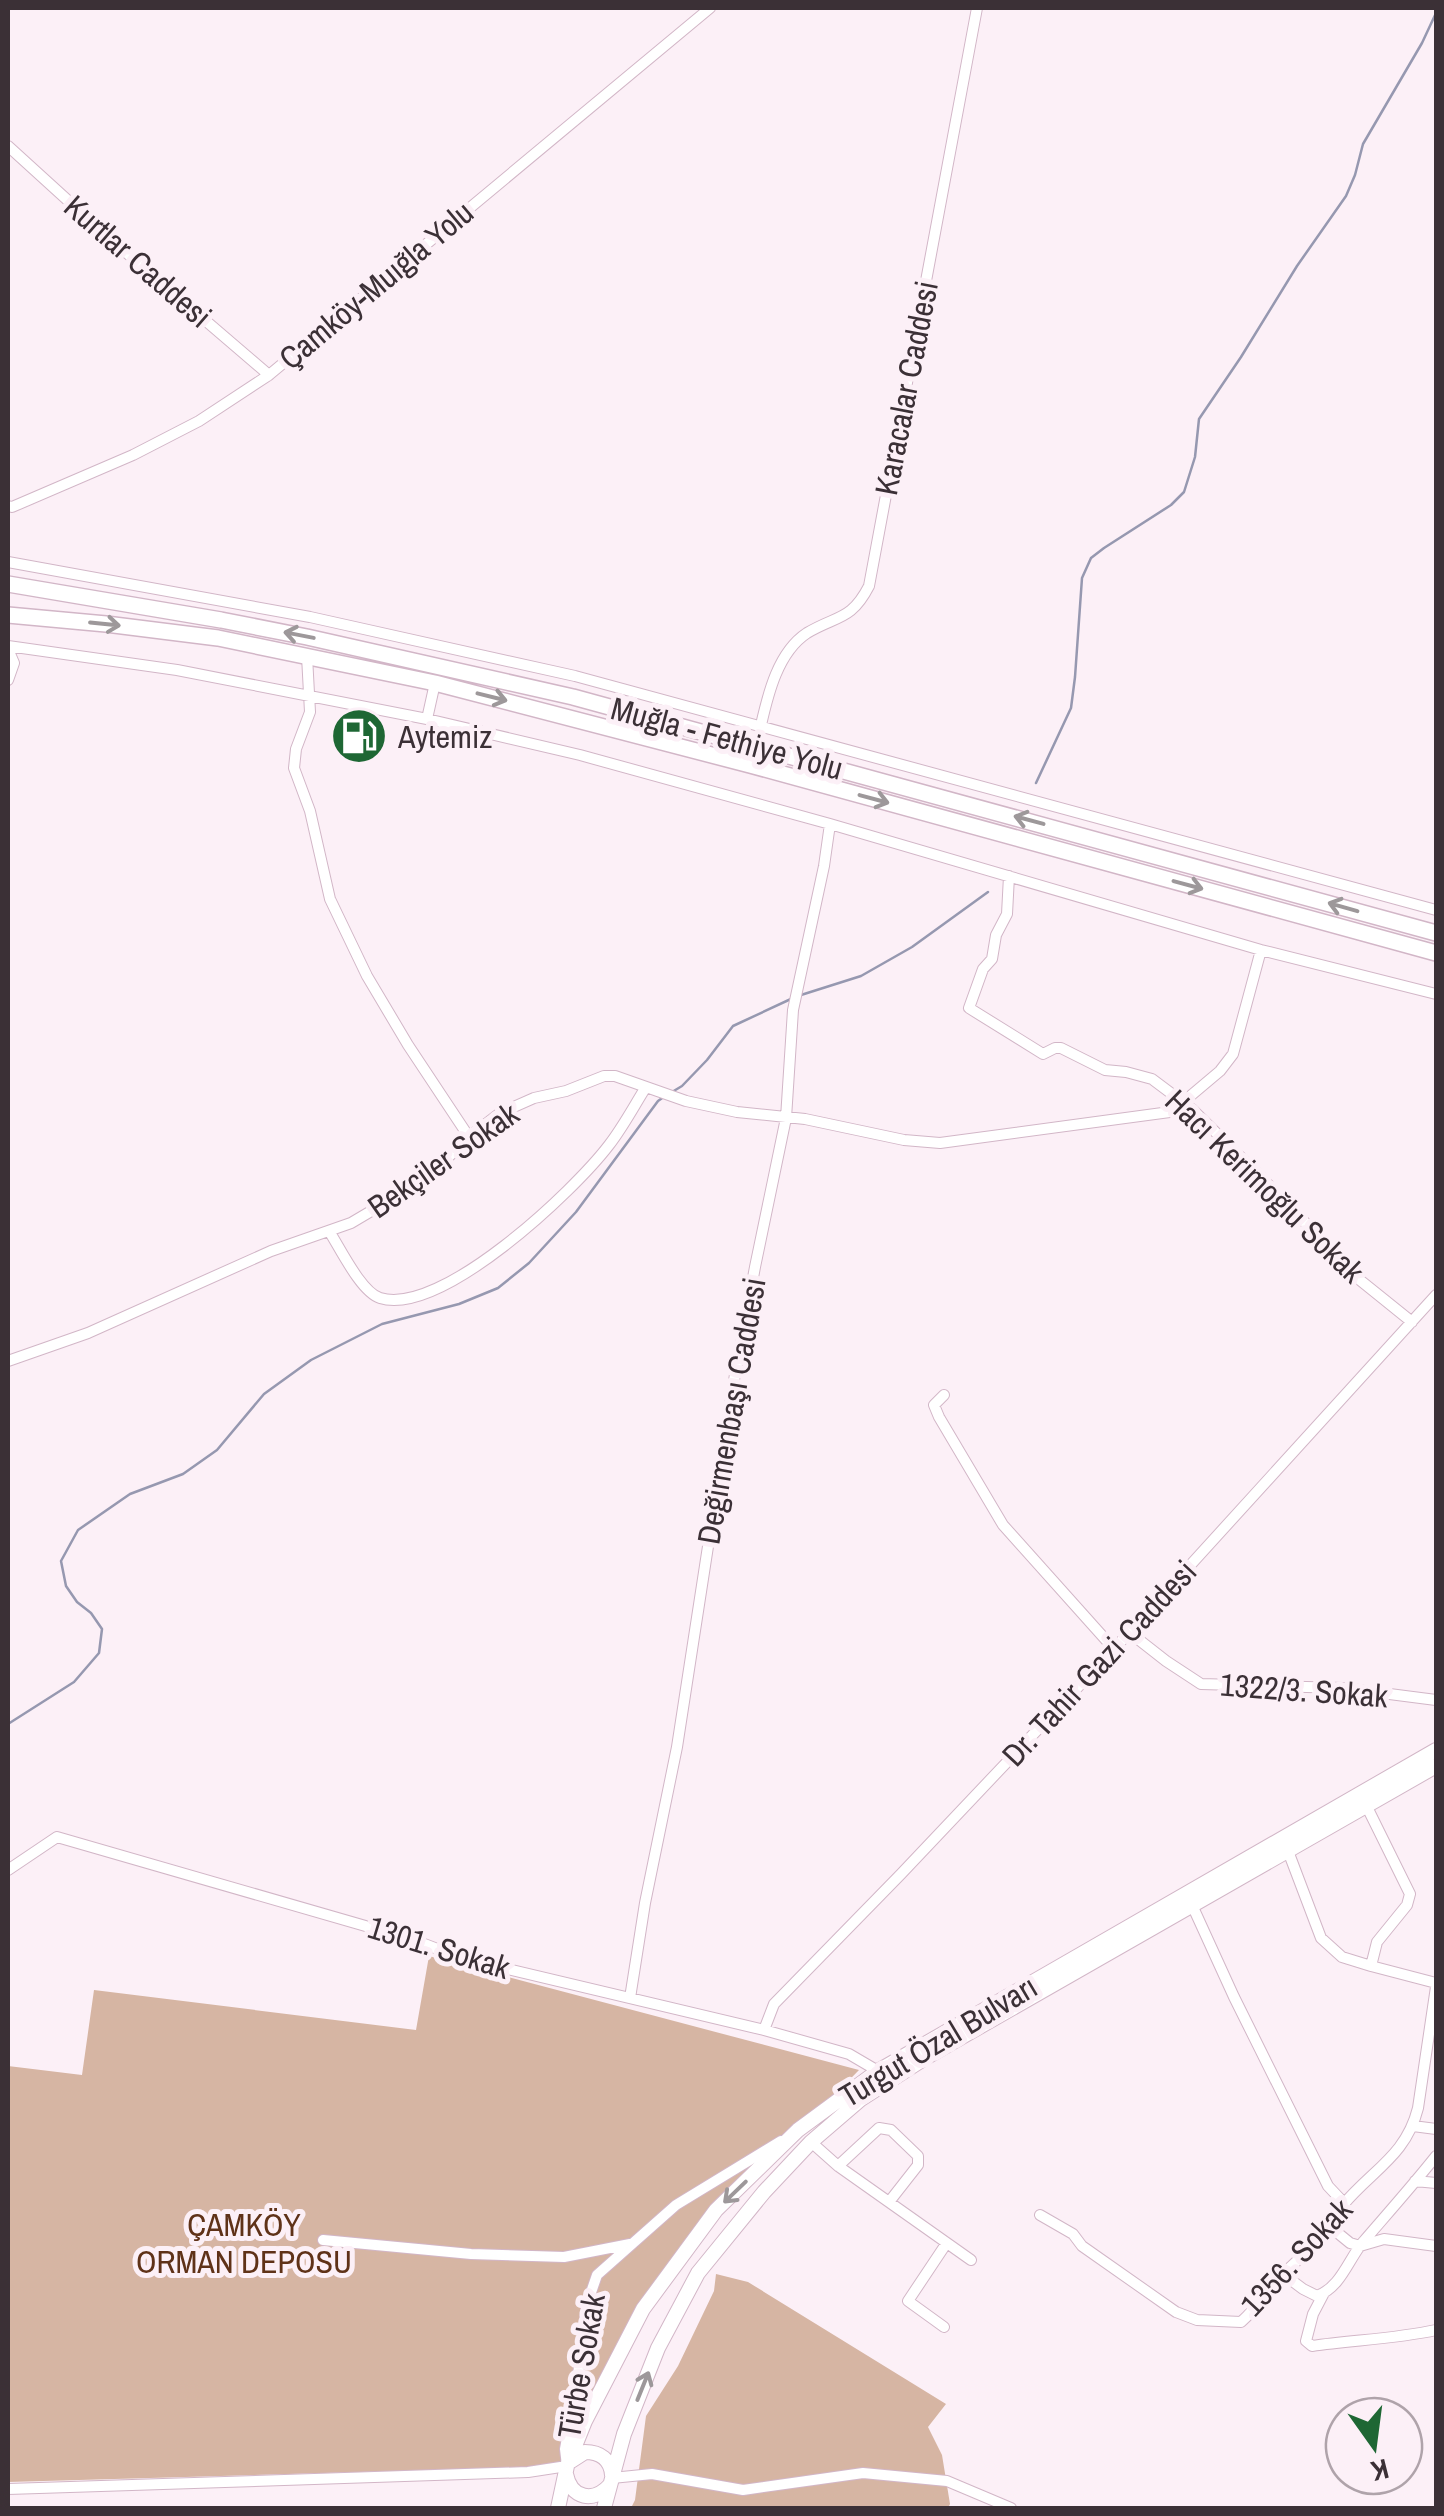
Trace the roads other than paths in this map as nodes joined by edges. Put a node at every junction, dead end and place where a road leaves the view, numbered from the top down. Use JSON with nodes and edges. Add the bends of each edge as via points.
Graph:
{"nodes":[{"id":1,"x":710,"y":8,"type":"edge"},
{"id":2,"x":977,"y":8,"type":"edge"},
{"id":3,"x":8,"y":146,"type":"edge"},
{"id":4,"x":269,"y":375,"type":"junction"},
{"id":5,"x":8,"y":506,"type":"edge"},
{"id":6,"x":8,"y":562,"type":"edge"},
{"id":7,"x":8,"y":584,"type":"edge"},
{"id":8,"x":8,"y":615,"type":"edge"},
{"id":9,"x":8,"y":648,"type":"edge"},
{"id":10,"x":307,"y":656,"type":"junction"},
{"id":11,"x":570,"y":674,"type":"junction"},
{"id":12,"x":8,"y":680,"type":"edge"},
{"id":13,"x":435,"y":683,"type":"junction"},
{"id":14,"x":557,"y":693,"type":"junction"},
{"id":15,"x":311,"y":696,"type":"junction"},
{"id":16,"x":652,"y":696,"type":"junction"},
{"id":17,"x":657,"y":718,"type":"junction"},
{"id":18,"x":427,"y":720,"type":"junction"},
{"id":19,"x":761,"y":725,"type":"junction"},
{"id":20,"x":965,"y":781,"type":"junction"},
{"id":21,"x":960,"y":802,"type":"junction"},
{"id":22,"x":830,"y":824,"type":"junction"},
{"id":23,"x":1009,"y":876,"type":"junction"},
{"id":24,"x":1436,"y":910,"type":"edge"},
{"id":25,"x":1436,"y":933,"type":"edge"},
{"id":26,"x":1260,"y":950,"type":"junction"},
{"id":27,"x":1436,"y":953,"type":"edge"},
{"id":28,"x":1436,"y":994,"type":"edge"},
{"id":29,"x":646,"y":1086,"type":"junction"},
{"id":30,"x":1187,"y":1106,"type":"junction"},
{"id":31,"x":786,"y":1118,"type":"junction"},
{"id":32,"x":469,"y":1137,"type":"junction"},
{"id":33,"x":330,"y":1231,"type":"junction"},
{"id":34,"x":1436,"y":1295,"type":"edge"},
{"id":35,"x":1412,"y":1322,"type":"junction"},
{"id":36,"x":8,"y":1362,"type":"edge"},
{"id":37,"x":944,"y":1395,"type":"dead end"},
{"id":38,"x":1129,"y":1632,"type":"junction"},
{"id":39,"x":1114,"y":1649,"type":"junction"},
{"id":40,"x":1436,"y":1700,"type":"edge"},
{"id":41,"x":1436,"y":1750,"type":"edge"},
{"id":42,"x":1436,"y":1766,"type":"edge"},
{"id":43,"x":1366,"y":1807,"type":"junction"},
{"id":44,"x":1288,"y":1851,"type":"junction"},
{"id":45,"x":8,"y":1870,"type":"edge"},
{"id":46,"x":1192,"y":1905,"type":"junction"},
{"id":47,"x":1371,"y":1966,"type":"junction"},
{"id":48,"x":1436,"y":1985,"type":"edge"},
{"id":49,"x":630,"y":1998,"type":"junction"},
{"id":50,"x":764,"y":2030,"type":"junction"},
{"id":51,"x":878,"y":2071,"type":"junction"},
{"id":52,"x":1413,"y":2126,"type":"junction"},
{"id":53,"x":798,"y":2130,"type":"junction"},
{"id":54,"x":1436,"y":2130,"type":"edge"},
{"id":55,"x":811,"y":2142,"type":"junction"},
{"id":56,"x":1436,"y":2156,"type":"edge"},
{"id":57,"x":838,"y":2166,"type":"junction"},
{"id":58,"x":1416,"y":2182,"type":"junction"},
{"id":59,"x":1436,"y":2183,"type":"edge"},
{"id":60,"x":890,"y":2202,"type":"junction"},
{"id":61,"x":1344,"y":2203,"type":"junction"},
{"id":62,"x":1040,"y":2215,"type":"dead end"},
{"id":63,"x":1328,"y":2225,"type":"junction"},
{"id":64,"x":323,"y":2240,"type":"dead end"},
{"id":65,"x":631,"y":2244,"type":"junction"},
{"id":66,"x":946,"y":2244,"type":"junction"},
{"id":67,"x":1360,"y":2246,"type":"junction"},
{"id":68,"x":1436,"y":2246,"type":"edge"},
{"id":69,"x":972,"y":2260,"type":"dead end"},
{"id":70,"x":1283,"y":2274,"type":"junction"},
{"id":71,"x":1324,"y":2294,"type":"junction"},
{"id":72,"x":944,"y":2326,"type":"dead end"},
{"id":73,"x":1436,"y":2330,"type":"edge"},
{"id":74,"x":567,"y":2469,"type":"junction"},
{"id":75,"x":611,"y":2481,"type":"junction"},
{"id":76,"x":8,"y":2489,"type":"edge"},
{"id":77,"x":558,"y":2508,"type":"edge"},
{"id":78,"x":604,"y":2508,"type":"edge"},
{"id":79,"x":1011,"y":2508,"type":"edge"}],
"edges":[{"from":1,"to":4,"type":"street","name":"Çamköy-Muığla Yolu"},
{"from":2,"to":19,"type":"street","name":"Karacalar Caddesi","via":[[869,586],[846,616],[796,642],[782,662]]},
{"from":3,"to":4,"type":"street","name":"Kurtlar Caddesi"},
{"from":4,"to":5,"type":"street","name":"Çamköy-Muığla Yolu","via":[[199,422]]},
{"from":6,"to":11,"type":"street","via":[[275,610]]},
{"from":14,"to":7,"type":"highway","name":"Muğla - Fethiye Yolu","one_way":true,"via":[[290,633]]},
{"from":8,"to":10,"type":"highway","name":"Muğla - Fethiye Yolu","one_way":true,"via":[[218,638]]},
{"from":9,"to":12,"type":"street","via":[[14,663]]},
{"from":9,"to":15,"type":"street"},
{"from":10,"to":13,"type":"highway","name":"Muğla - Fethiye Yolu"},
{"from":10,"to":15,"type":"street"},
{"from":11,"to":14,"type":"street"},
{"from":11,"to":16,"type":"street"},
{"from":13,"to":18,"type":"street"},
{"from":13,"to":27,"type":"highway","name":"Muğla - Fethiye Yolu","one_way":true},
{"from":14,"to":17,"type":"highway","name":"Muğla - Fethiye Yolu"},
{"from":15,"to":18,"type":"street"},
{"from":15,"to":32,"type":"street","via":[[294,768],[330,899],[367,976]]},
{"from":16,"to":17,"type":"street"},
{"from":16,"to":19,"type":"street"},
{"from":17,"to":21,"type":"highway","name":"Muğla - Fethiye Yolu"},
{"from":18,"to":22,"type":"street","via":[[580,754]]},
{"from":19,"to":20,"type":"street"},
{"from":20,"to":21,"type":"street"},
{"from":20,"to":24,"type":"street"},
{"from":25,"to":21,"type":"highway","name":"Muğla - Fethiye Yolu","one_way":true},
{"from":22,"to":23,"type":"street"},
{"from":22,"to":31,"type":"street","name":"Değirmenbaşı Caddesi","via":[[793,1010]]},
{"from":23,"to":26,"type":"street"},
{"from":23,"to":30,"type":"street","name":"Hacı Kerimoğlu Sokak","via":[[1007,914],[968,1008],[1043,1054],[1061,1048],[1106,1070],[1152,1080]]},
{"from":26,"to":28,"type":"street"},
{"from":26,"to":30,"type":"street","via":[[1232,1054]]},
{"from":29,"to":31,"type":"street","name":"Bekçiler Sokak","via":[[737,1112]]},
{"from":29,"to":32,"type":"street","name":"Bekçiler Sokak","via":[[604,1076],[500,1112]]},
{"from":29,"to":33,"type":"street","via":[[609,1146],[546,1211],[446,1286],[378,1298]]},
{"from":30,"to":31,"type":"street","name":"Bekçiler Sokak","via":[[940,1143]]},
{"from":30,"to":35,"type":"street","name":"Hacı Kerimoğlu Sokak","via":[[1340,1264]]},
{"from":31,"to":49,"type":"street","name":"Değirmenbaşı Caddesi","via":[[730,1405],[684,1710]]},
{"from":32,"to":33,"type":"street","name":"Bekçiler Sokak","via":[[427,1178]]},
{"from":33,"to":36,"type":"street","name":"Bekçiler Sokak"},
{"from":34,"to":35,"type":"street","name":"Dr. Tahir Gazi Caddesi"},
{"from":35,"to":38,"type":"street","name":"Dr. Tahir Gazi Caddesi"},
{"from":37,"to":39,"type":"street","via":[[934,1405],[939,1418],[1002,1525]]},
{"from":38,"to":39,"type":"street","name":"Dr. Tahir Gazi Caddesi"},
{"from":38,"to":40,"type":"street","name":"1322/3. Sokak","via":[[1201,1684],[1343,1688]]},
{"from":39,"to":50,"type":"street","name":"Dr. Tahir Gazi Caddesi","via":[[774,2004]]},
{"from":41,"to":51,"type":"main road","name":"Turgut Özal Bulvarı"},
{"from":42,"to":43,"type":"main road"},
{"from":43,"to":44,"type":"main road"},
{"from":43,"to":47,"type":"street","via":[[1410,1894],[1377,1942]]},
{"from":44,"to":46,"type":"main road"},
{"from":44,"to":47,"type":"street","via":[[1321,1938],[1342,1957]]},
{"from":45,"to":49,"type":"street","name":"1301. Sokak","via":[[57,1836],[461,1958]]},
{"from":46,"to":55,"type":"main road","via":[[925,2058]]},
{"from":46,"to":61,"type":"street","via":[[1328,2186]]},
{"from":47,"to":48,"type":"street"},
{"from":48,"to":52,"type":"street","name":"1356. Sokak"},
{"from":49,"to":50,"type":"street","name":"1301. Sokak"},
{"from":50,"to":51,"type":"street","name":"1301. Sokak","via":[[848,2054]]},
{"from":51,"to":53,"type":"main road","name":"Turgut Özal Bulvarı"},
{"from":52,"to":54,"type":"street"},
{"from":52,"to":61,"type":"street","name":"1356. Sokak","via":[[1387,2163]]},
{"from":53,"to":65,"type":"street","name":"Türbe Sokak","via":[[676,2205]]},
{"from":53,"to":74,"type":"main road","name":"Turgut Özal Bulvarı","one_way":true,"via":[[716,2210],[644,2309]]},
{"from":55,"to":57,"type":"street"},
{"from":75,"to":55,"type":"main road","one_way":true,"via":[[658,2348],[698,2274]]},
{"from":56,"to":58,"type":"street"},
{"from":57,"to":60,"type":"street"},
{"from":57,"to":60,"type":"street","via":[[879,2128],[892,2130],[918,2156],[918,2165]]},
{"from":58,"to":59,"type":"street"},
{"from":58,"to":67,"type":"street"},
{"from":60,"to":66,"type":"street"},
{"from":61,"to":63,"type":"street","name":"1356. Sokak"},
{"from":62,"to":70,"type":"street","name":"1356. Sokak","via":[[1176,2312],[1197,2320],[1241,2322]]},
{"from":63,"to":67,"type":"street"},
{"from":63,"to":70,"type":"street","name":"1356. Sokak"},
{"from":64,"to":65,"type":"street","via":[[564,2258]]},
{"from":65,"to":74,"type":"street","name":"Türbe Sokak","via":[[597,2275],[588,2304]]},
{"from":66,"to":69,"type":"street"},
{"from":66,"to":72,"type":"street","via":[[908,2301]]},
{"from":67,"to":68,"type":"street","via":[[1384,2239]]},
{"from":67,"to":71,"type":"street"},
{"from":70,"to":71,"type":"street"},
{"from":71,"to":73,"type":"street","via":[[1306,2341],[1312,2346]]},
{"from":74,"to":75,"type":"main road","via":[[570,2488],[584,2496],[599,2495]]},
{"from":74,"to":75,"type":"main road","via":[[578,2454],[592,2452],[605,2458]]},
{"from":74,"to":76,"type":"street"},
{"from":74,"to":77,"type":"main road","name":"Turgut Özal Bulvarı"},
{"from":75,"to":78,"type":"main road"},
{"from":75,"to":79,"type":"street","via":[[652,2474],[743,2490],[864,2474],[947,2481]]}]}
